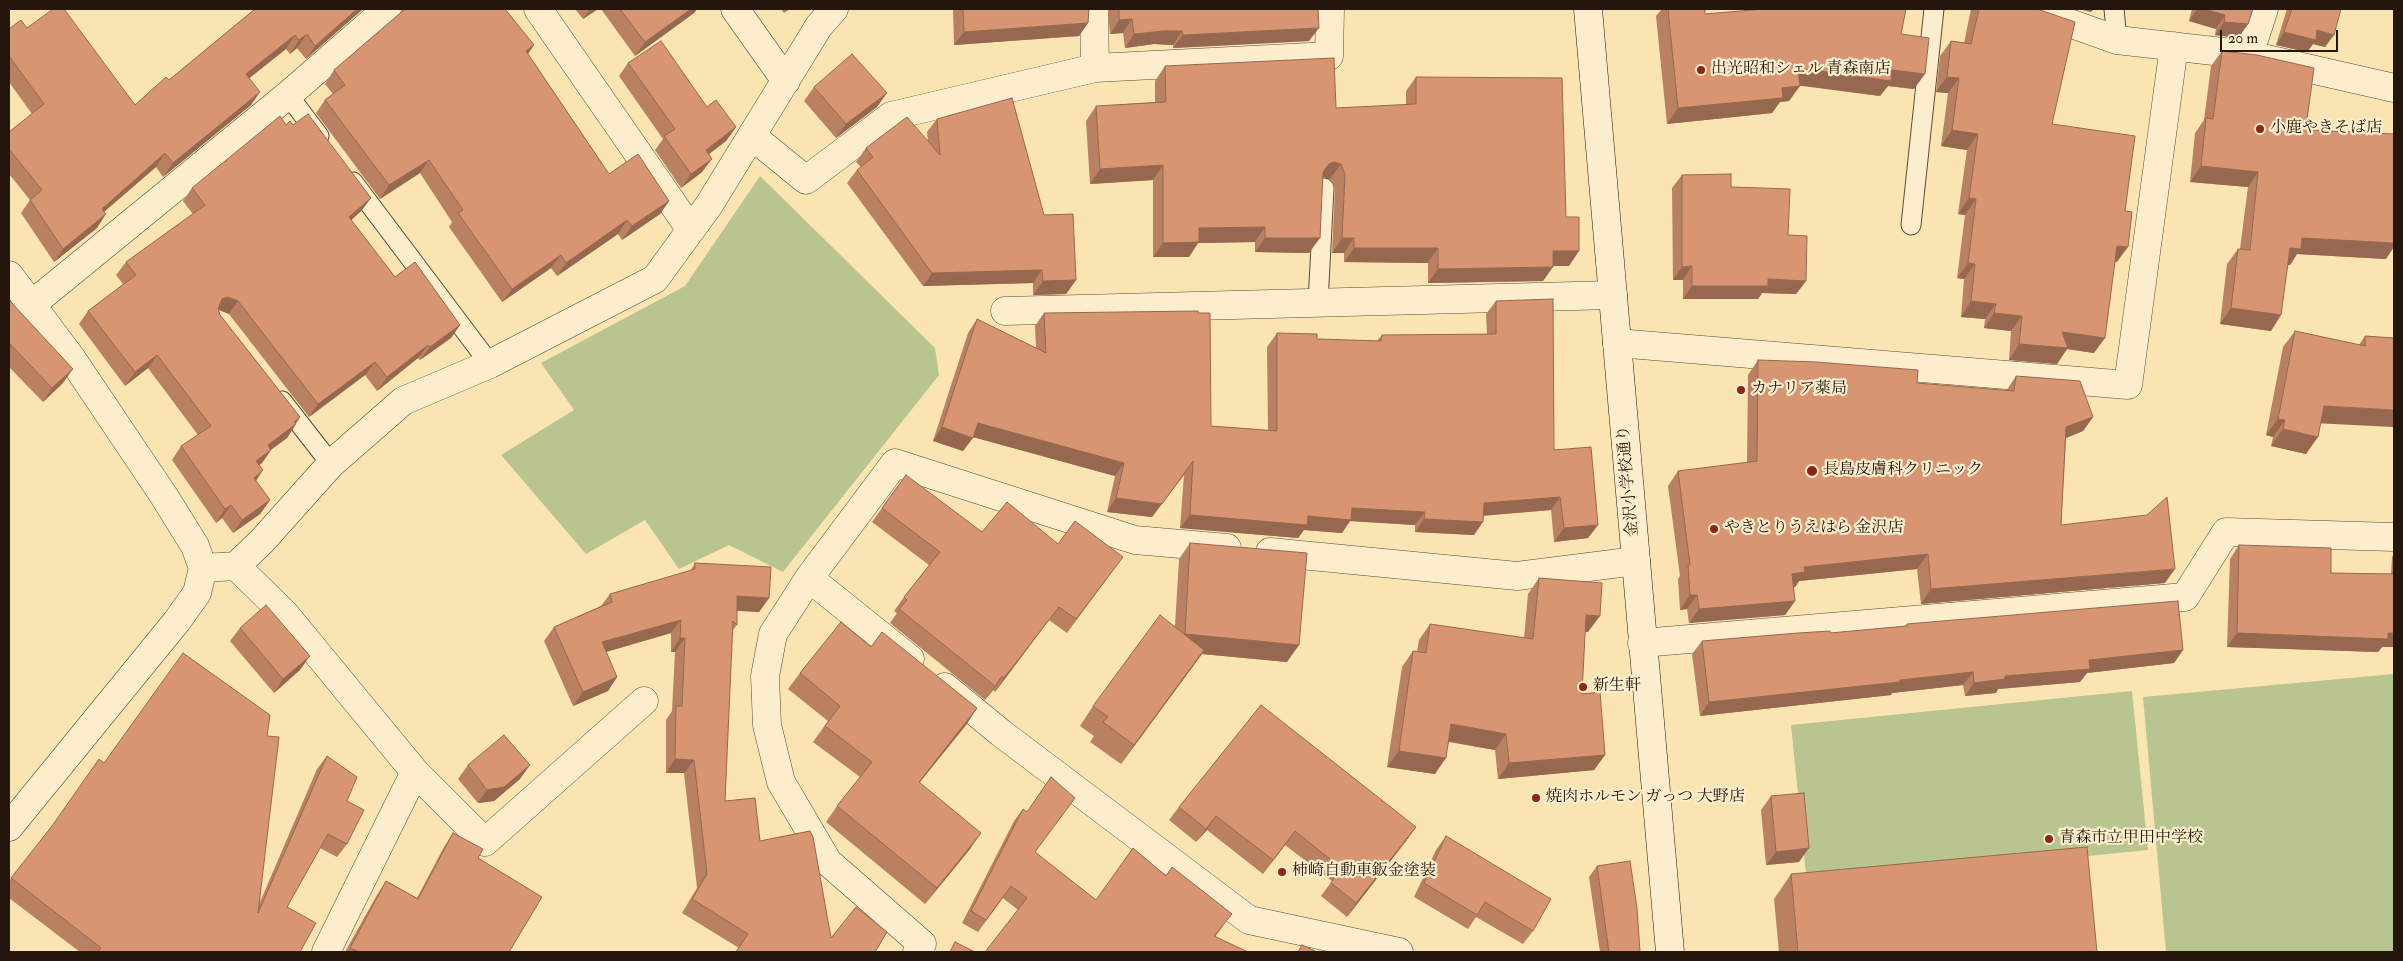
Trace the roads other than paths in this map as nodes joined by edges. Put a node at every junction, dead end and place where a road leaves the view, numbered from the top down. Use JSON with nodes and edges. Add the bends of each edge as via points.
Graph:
{"nodes":[{"id":1,"x":387,"y":9,"type":"edge"},
{"id":2,"x":538,"y":9,"type":"edge"},
{"id":3,"x":735,"y":9,"type":"edge"},
{"id":4,"x":834,"y":9,"type":"edge"},
{"id":5,"x":1094,"y":9,"type":"edge"},
{"id":6,"x":1330,"y":9,"type":"edge"},
{"id":7,"x":1588,"y":9,"type":"edge"},
{"id":8,"x":1934,"y":9,"type":"edge"},
{"id":9,"x":2030,"y":9,"type":"edge"},
{"id":10,"x":2114,"y":9,"type":"edge"},
{"id":11,"x":2264,"y":9,"type":"edge"},
{"id":12,"x":2118,"y":40,"type":"junction"},
{"id":13,"x":2174,"y":46,"type":"junction"},
{"id":14,"x":2249,"y":55,"type":"junction"},
{"id":15,"x":1095,"y":68,"type":"junction"},
{"id":16,"x":786,"y":81,"type":"junction"},
{"id":17,"x":2394,"y":88,"type":"edge"},
{"id":18,"x":288,"y":95,"type":"junction"},
{"id":19,"x":752,"y":136,"type":"junction"},
{"id":20,"x":330,"y":150,"type":"edge"},
{"id":21,"x":341,"y":166,"type":"edge"},
{"id":22,"x":1324,"y":188,"type":"edge"},
{"id":23,"x":1911,"y":225,"type":"dead end"},
{"id":24,"x":691,"y":230,"type":"junction"},
{"id":25,"x":9,"y":275,"type":"edge"},
{"id":26,"x":1613,"y":295,"type":"junction"},
{"id":27,"x":1318,"y":303,"type":"junction"},
{"id":28,"x":31,"y":305,"type":"junction"},
{"id":29,"x":1006,"y":311,"type":"dead end"},
{"id":30,"x":1617,"y":343,"type":"junction"},
{"id":31,"x":490,"y":364,"type":"junction"},
{"id":32,"x":273,"y":389,"type":"edge"},
{"id":33,"x":331,"y":464,"type":"junction"},
{"id":34,"x":2394,"y":537,"type":"edge"},
{"id":35,"x":1636,"y":561,"type":"junction"},
{"id":36,"x":236,"y":566,"type":"junction"},
{"id":37,"x":204,"y":568,"type":"junction"},
{"id":38,"x":809,"y":578,"type":"junction"},
{"id":39,"x":1642,"y":643,"type":"junction"},
{"id":40,"x":644,"y":701,"type":"dead end"},
{"id":41,"x":415,"y":772,"type":"junction"},
{"id":42,"x":9,"y":827,"type":"edge"},
{"id":43,"x":326,"y":952,"type":"edge"},
{"id":44,"x":917,"y":952,"type":"edge"},
{"id":45,"x":1399,"y":952,"type":"edge"},
{"id":46,"x":1670,"y":952,"type":"edge"}],
"edges":[{"from":1,"to":18,"type":"street"},
{"from":2,"to":24,"type":"street"},
{"from":3,"to":16,"type":"street"},
{"from":4,"to":16,"type":"street","via":[[819,26]]},
{"from":5,"to":15,"type":"street"},
{"from":6,"to":15,"type":"street","via":[[1329,56]]},
{"from":7,"to":26,"type":"street","name":"金沢小学校通り"},
{"from":8,"to":23,"type":"lane"},
{"from":9,"to":12,"type":"street"},
{"from":10,"to":12,"type":"lane"},
{"from":11,"to":14,"type":"street"},
{"from":12,"to":13,"type":"street"},
{"from":13,"to":14,"type":"street"},
{"from":13,"to":30,"type":"street","via":[[2128,385]]},
{"from":14,"to":17,"type":"street"},
{"from":15,"to":19,"type":"street","via":[[891,116],[806,180]]},
{"from":16,"to":19,"type":"street"},
{"from":18,"to":20,"type":"lane"},
{"from":18,"to":28,"type":"street"},
{"from":19,"to":24,"type":"street"},
{"from":21,"to":31,"type":"lane"},
{"from":22,"to":27,"type":"lane"},
{"from":24,"to":31,"type":"street","via":[[655,279]]},
{"from":25,"to":28,"type":"street"},
{"from":26,"to":27,"type":"street"},
{"from":26,"to":30,"type":"street","name":"金沢小学校通り"},
{"from":27,"to":29,"type":"street"},
{"from":28,"to":37,"type":"street","via":[[72,359],[164,496],[195,546]]},
{"from":30,"to":35,"type":"street","name":"金沢小学校通り"},
{"from":31,"to":33,"type":"street","via":[[403,402]]},
{"from":32,"to":33,"type":"lane"},
{"from":33,"to":36,"type":"street"},
{"from":34,"to":39,"type":"street","via":[[2226,532],[2185,597]]},
{"from":35,"to":38,"type":"street","via":[[1517,576],[1135,540],[895,463]]},
{"from":35,"to":39,"type":"street","name":"金沢小学校通り"},
{"from":36,"to":37,"type":"street"},
{"from":36,"to":41,"type":"street","via":[[284,613]]},
{"from":37,"to":42,"type":"street","via":[[198,593],[177,621]]},
{"from":38,"to":44,"type":"street","via":[[773,634],[765,676],[767,725],[781,782],[828,862],[922,944]]},
{"from":38,"to":45,"type":"street","via":[[1001,732],[1250,920]]},
{"from":39,"to":46,"type":"street","name":"金沢小学校通り"},
{"from":40,"to":41,"type":"street","via":[[485,842]]},
{"from":41,"to":43,"type":"street"}]}
